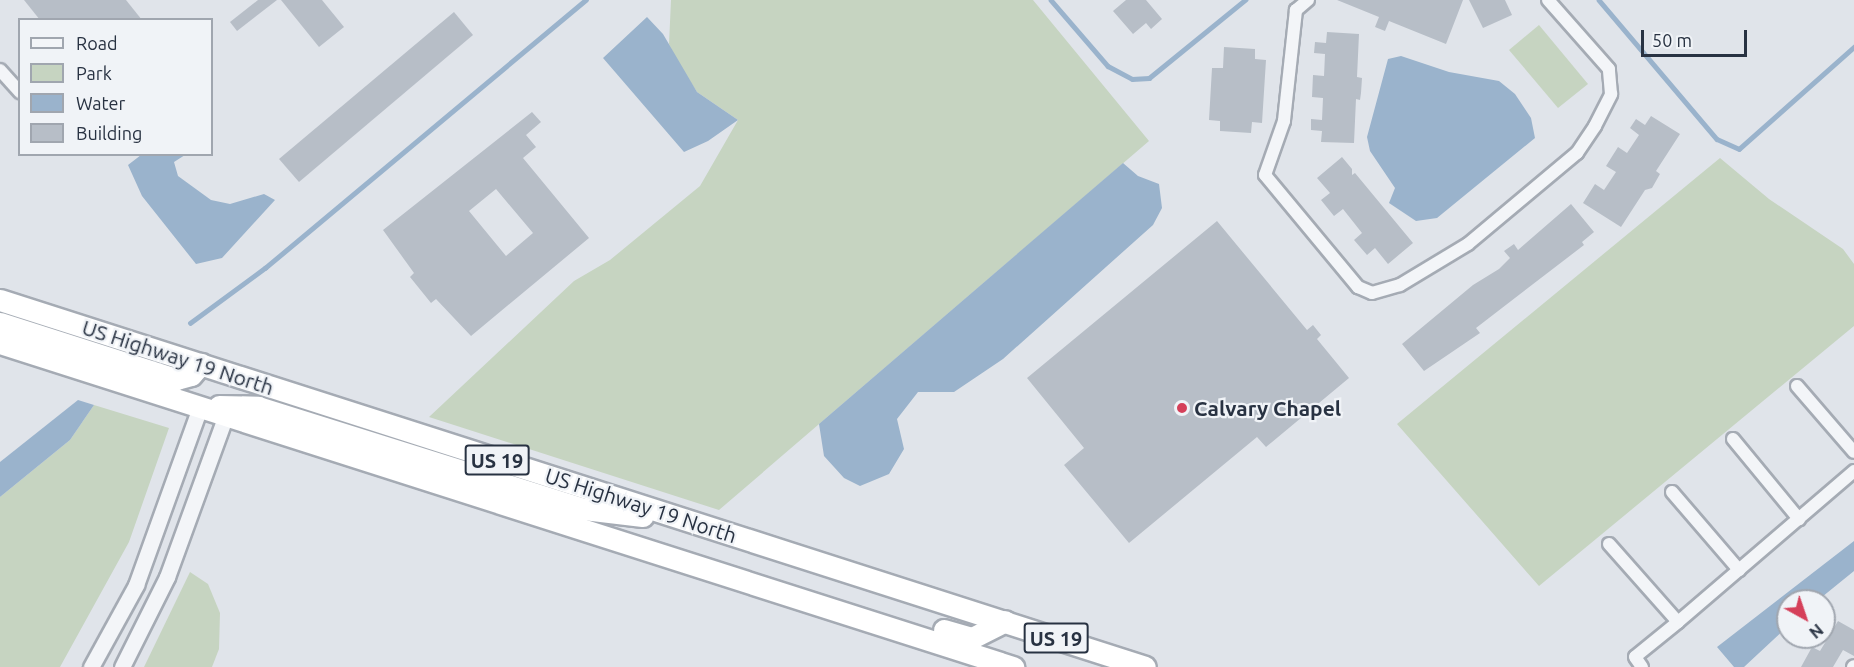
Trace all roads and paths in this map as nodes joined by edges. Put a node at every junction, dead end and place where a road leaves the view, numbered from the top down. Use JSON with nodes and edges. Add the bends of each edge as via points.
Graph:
{"nodes":[{"id":1,"x":1308,"y":0,"type":"edge"},
{"id":2,"x":1548,"y":0,"type":"edge"},
{"id":3,"x":0,"y":70,"type":"edge"},
{"id":4,"x":18,"y":90,"type":"edge"},
{"id":5,"x":0,"y":300,"type":"edge"},
{"id":6,"x":0,"y":323,"type":"edge"},
{"id":7,"x":0,"y":343,"type":"edge"},
{"id":8,"x":201,"y":364,"type":"junction"},
{"id":9,"x":1797,"y":386,"type":"dead end"},
{"id":10,"x":200,"y":407,"type":"junction"},
{"id":11,"x":226,"y":415,"type":"junction"},
{"id":12,"x":1733,"y":439,"type":"dead end"},
{"id":13,"x":1854,"y":452,"type":"edge"},
{"id":14,"x":1854,"y":471,"type":"edge"},
{"id":15,"x":1672,"y":492,"type":"dead end"},
{"id":16,"x":1799,"y":519,"type":"junction"},
{"id":17,"x":691,"y":522,"type":"junction"},
{"id":18,"x":1609,"y":544,"type":"dead end"},
{"id":19,"x":1739,"y":570,"type":"junction"},
{"id":20,"x":713,"y":571,"type":"junction"},
{"id":21,"x":1005,"y":621,"type":"junction"},
{"id":22,"x":1678,"y":622,"type":"junction"},
{"id":23,"x":1638,"y":662,"type":"edge"},
{"id":24,"x":91,"y":667,"type":"edge"},
{"id":25,"x":122,"y":667,"type":"edge"},
{"id":26,"x":1013,"y":667,"type":"edge"},
{"id":27,"x":1145,"y":667,"type":"edge"}],
"edges":[{"from":1,"to":2,"type":"street","via":[[1296,10],[1284,121],[1265,175],[1358,287],[1372,292],[1400,285],[1468,244],[1576,153],[1595,126],[1611,94],[1609,69]]},
{"from":3,"to":4,"type":"street"},
{"from":5,"to":8,"type":"highway","name":"US Highway 19 North","number":"US 19"},
{"from":6,"to":8,"type":"highway","via":[[160,375],[184,377]]},
{"from":7,"to":10,"type":"highway","name":"US Highway 19 North","number":"US 19"},
{"from":8,"to":17,"type":"highway","name":"US Highway 19 North","number":"US 19"},
{"from":9,"to":13,"type":"street"},
{"from":10,"to":11,"type":"highway","name":"US Highway 19 North","number":"US 19"},
{"from":10,"to":17,"type":"highway","via":[[258,408],[584,509]]},
{"from":10,"to":24,"type":"street","via":[[135,585]]},
{"from":11,"to":20,"type":"highway","name":"US Highway 19 North","number":"US 19"},
{"from":11,"to":25,"type":"street","via":[[167,577]]},
{"from":12,"to":16,"type":"street"},
{"from":14,"to":16,"type":"street"},
{"from":15,"to":19,"type":"street"},
{"from":16,"to":19,"type":"street"},
{"from":17,"to":21,"type":"highway","name":"US Highway 19 North","number":"US 19"},
{"from":18,"to":22,"type":"street"},
{"from":19,"to":22,"type":"street"},
{"from":20,"to":21,"type":"highway","via":[[756,571],[972,638]]},
{"from":20,"to":26,"type":"highway","name":"US Highway 19 North","number":"US 19"},
{"from":21,"to":27,"type":"highway","name":"US Highway 19 North","number":"US 19"},
{"from":22,"to":23,"type":"street"}]}
